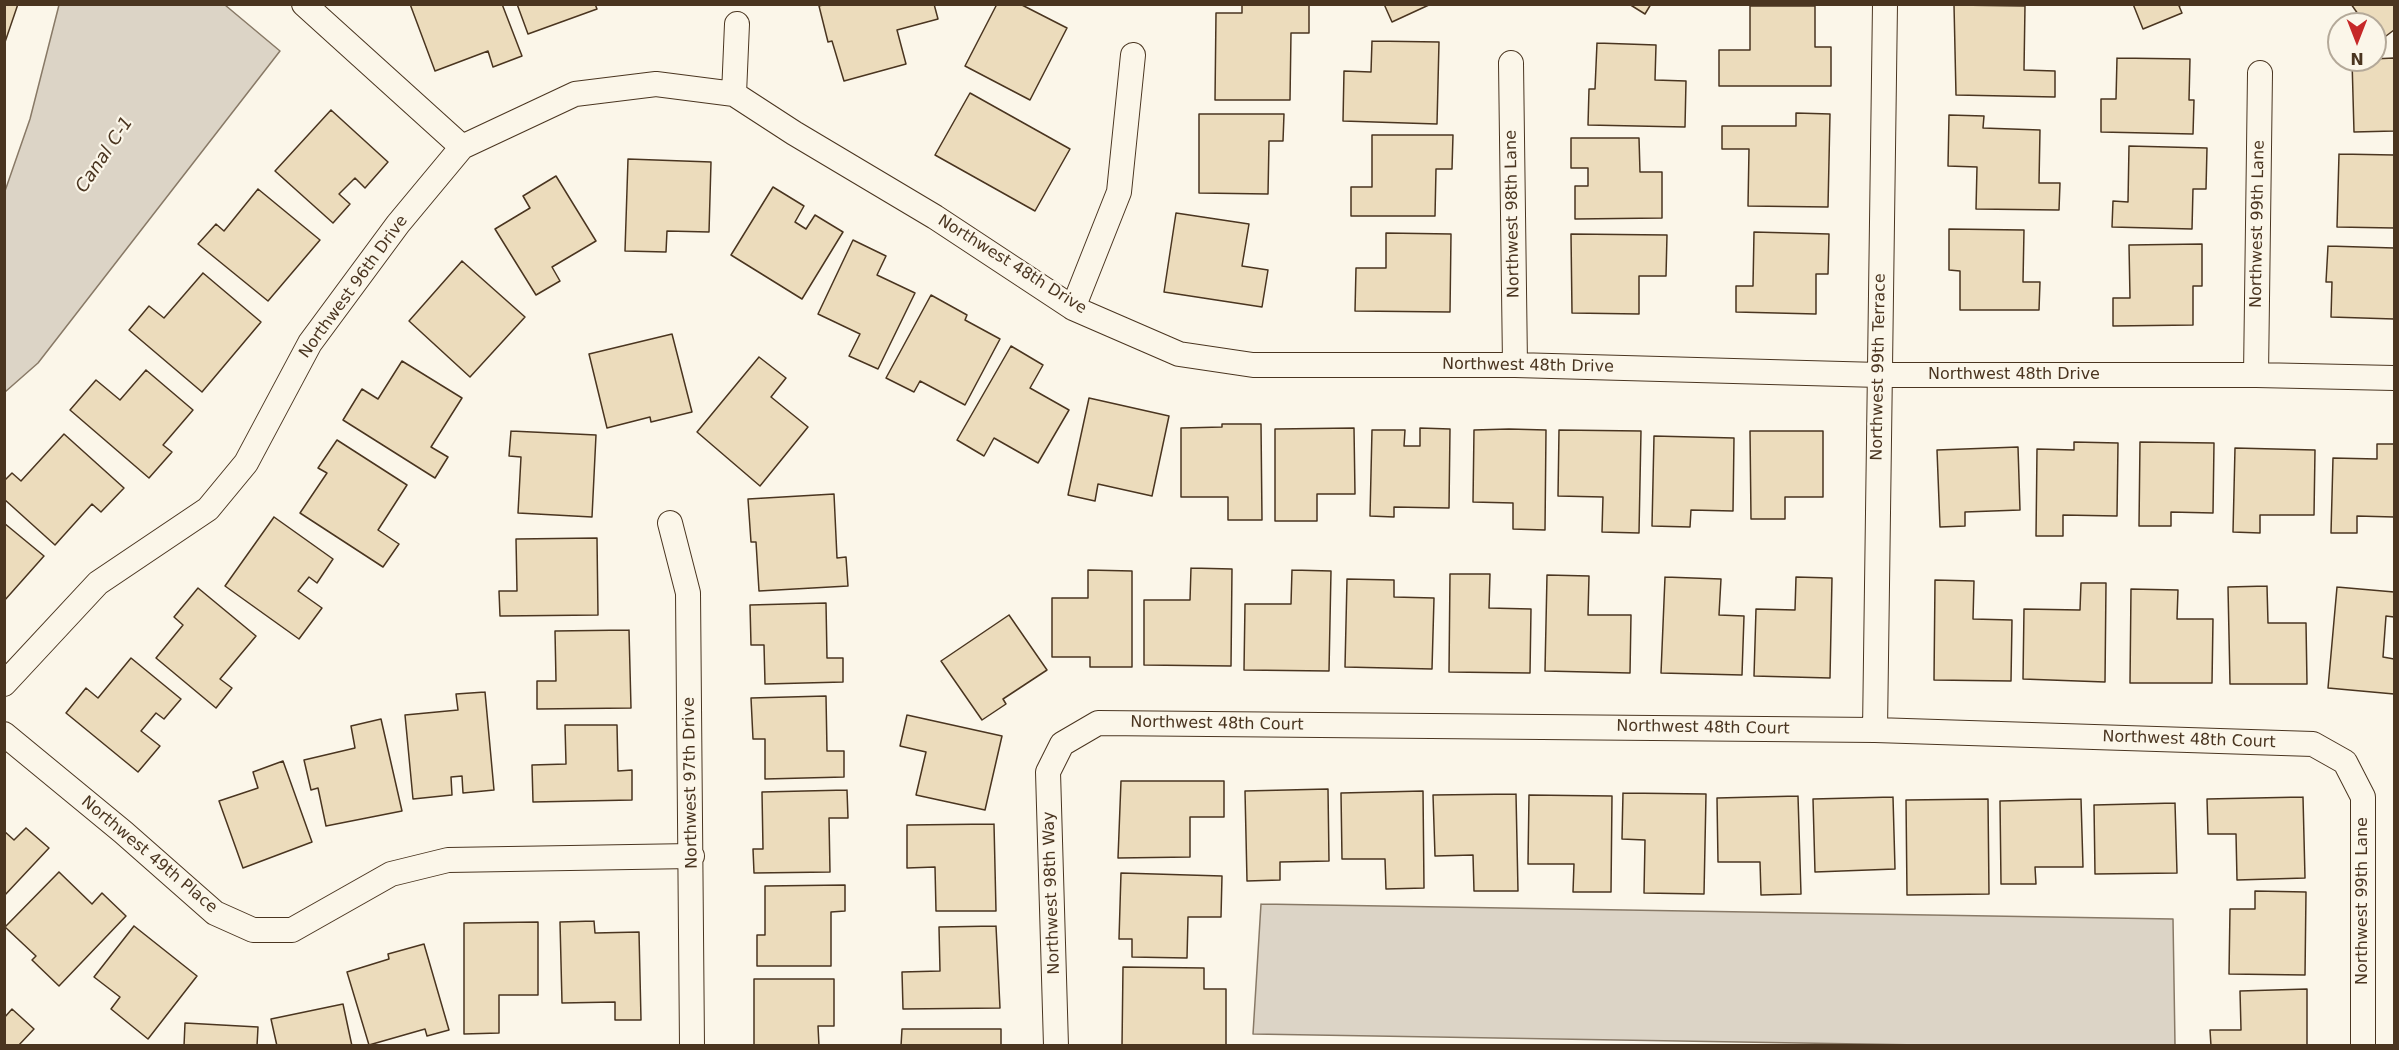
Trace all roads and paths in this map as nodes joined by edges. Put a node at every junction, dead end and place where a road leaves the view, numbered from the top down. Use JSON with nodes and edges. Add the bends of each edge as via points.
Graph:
{"nodes":[{"id":1,"x":304,"y":4,"type":"edge"},
{"id":2,"x":1886,"y":4,"type":"edge"},
{"id":3,"x":737,"y":24,"type":"dead end"},
{"id":4,"x":1133,"y":55,"type":"dead end"},
{"id":5,"x":1511,"y":63,"type":"dead end"},
{"id":6,"x":2260,"y":73,"type":"dead end"},
{"id":7,"x":734,"y":94,"type":"junction"},
{"id":8,"x":462,"y":147,"type":"junction"},
{"id":9,"x":1073,"y":308,"type":"junction"},
{"id":10,"x":1515,"y":365,"type":"junction"},
{"id":11,"x":1879,"y":375,"type":"junction"},
{"id":12,"x":2256,"y":375,"type":"junction"},
{"id":13,"x":2394,"y":378,"type":"edge"},
{"id":14,"x":670,"y":523,"type":"dead end"},
{"id":15,"x":4,"y":684,"type":"edge"},
{"id":16,"x":1875,"y":730,"type":"junction"},
{"id":17,"x":4,"y":734,"type":"edge"},
{"id":18,"x":1062,"y":744,"type":"joint"},
{"id":19,"x":2345,"y":762,"type":"joint"},
{"id":20,"x":692,"y":856,"type":"junction"},
{"id":21,"x":692,"y":1046,"type":"edge"},
{"id":22,"x":1056,"y":1046,"type":"edge"},
{"id":23,"x":2362,"y":1046,"type":"edge"}],
"edges":[{"from":1,"to":8,"type":"street"},
{"from":2,"to":11,"type":"street","name":"Northwest 99th Terrace"},
{"from":3,"to":7,"type":"street"},
{"from":4,"to":9,"type":"street","via":[[1119,192]]},
{"from":5,"to":10,"type":"street","name":"Northwest 98th Lane"},
{"from":6,"to":12,"type":"street","name":"Northwest 99th Lane"},
{"from":7,"to":8,"type":"street","name":"Northwest 48th Drive","via":[[656,84],[575,94]]},
{"from":7,"to":9,"type":"street","name":"Northwest 48th Drive","via":[[935,217]]},
{"from":8,"to":15,"type":"street","name":"Northwest 96th Drive","via":[[398,224],[310,343],[246,463],[208,509],[98,583]]},
{"from":9,"to":10,"type":"street","name":"Northwest 48th Drive","via":[[1179,354],[1253,365]]},
{"from":10,"to":11,"type":"street","name":"Northwest 48th Drive"},
{"from":11,"to":12,"type":"street","name":"Northwest 48th Drive"},
{"from":11,"to":16,"type":"street","name":"Northwest 99th Terrace"},
{"from":12,"to":13,"type":"street","name":"Northwest 48th Drive"},
{"from":14,"to":20,"type":"street","name":"Northwest 97th Drive","via":[[688,593]]},
{"from":16,"to":18,"type":"street","name":"Northwest 48th Court","via":[[1098,723]]},
{"from":16,"to":19,"type":"street","name":"Northwest 48th Court","via":[[2313,744]]},
{"from":17,"to":20,"type":"street","name":"Northwest 49th Place","via":[[215,913],[253,930],[292,930],[391,874],[448,860]]},
{"from":18,"to":22,"type":"street","name":"Northwest 98th Way","via":[[1048,772]]},
{"from":19,"to":23,"type":"street","name":"Northwest 99th Lane","via":[[2362,797]]},
{"from":20,"to":21,"type":"street","name":"Northwest 97th Drive"}]}
